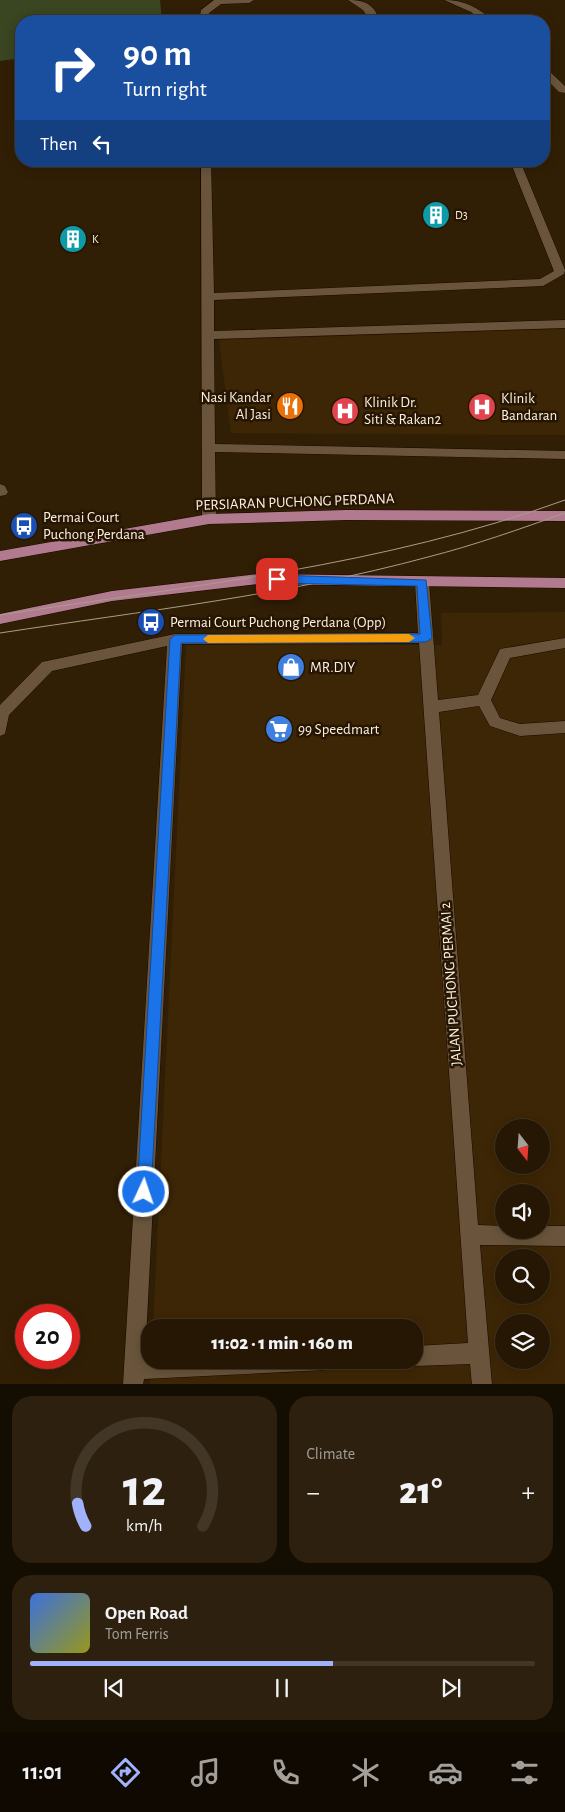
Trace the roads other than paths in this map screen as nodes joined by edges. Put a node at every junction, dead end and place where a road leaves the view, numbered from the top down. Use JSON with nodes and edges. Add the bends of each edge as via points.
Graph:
{"nodes":[{"id":1,"x":249,"y":0,"type":"edge"},
{"id":2,"x":353,"y":0,"type":"edge"},
{"id":3,"x":449,"y":0,"type":"edge"},
{"id":4,"x":204,"y":15,"type":"edge"},
{"id":5,"x":374,"y":15,"type":"edge"},
{"id":6,"x":480,"y":15,"type":"edge"},
{"id":7,"x":550,"y":78,"type":"edge"},
{"id":8,"x":563,"y":90,"type":"dead end"},
{"id":9,"x":206,"y":167,"type":"edge"},
{"id":10,"x":517,"y":167,"type":"edge"},
{"id":11,"x":208,"y":297,"type":"junction"},
{"id":12,"x":565,"y":324,"type":"edge"},
{"id":13,"x":208,"y":335,"type":"junction"},
{"id":14,"x":208,"y":448,"type":"junction"},
{"id":15,"x":565,"y":456,"type":"edge"},
{"id":16,"x":565,"y":516,"type":"edge"},
{"id":17,"x":209,"y":519,"type":"junction"},
{"id":18,"x":0,"y":556,"type":"edge"},
{"id":19,"x":422,"y":582,"type":"junction"},
{"id":20,"x":565,"y":583,"type":"edge"},
{"id":21,"x":0,"y":619,"type":"edge"},
{"id":22,"x":426,"y":638,"type":"junction"},
{"id":23,"x":175,"y":639,"type":"junction"},
{"id":24,"x":565,"y":643,"type":"edge"},
{"id":25,"x":483,"y":700,"type":"junction"},
{"id":26,"x":431,"y":707,"type":"junction"},
{"id":27,"x":1,"y":713,"type":"edge"},
{"id":28,"x":565,"y":727,"type":"edge"},
{"id":29,"x":0,"y":730,"type":"edge"},
{"id":30,"x":469,"y":1235,"type":"junction"},
{"id":31,"x":565,"y":1236,"type":"edge"},
{"id":32,"x":479,"y":1353,"type":"junction"},
{"id":33,"x":423,"y":1356,"type":"edge"},
{"id":34,"x":223,"y":1369,"type":"edge"},
{"id":35,"x":134,"y":1377,"type":"edge"},
{"id":36,"x":482,"y":1384,"type":"edge"}],
"edges":[{"from":1,"to":4,"type":"street","via":[[218,1]]},
{"from":2,"to":5,"type":"street","via":[[360,2]]},
{"from":3,"to":6,"type":"street"},
{"from":7,"to":8,"type":"street"},
{"from":9,"to":11,"type":"street"},
{"from":10,"to":11,"type":"street","via":[[560,272],[543,282]]},
{"from":11,"to":13,"type":"street"},
{"from":12,"to":13,"type":"street"},
{"from":13,"to":14,"type":"street"},
{"from":14,"to":15,"type":"street"},
{"from":14,"to":17,"type":"street"},
{"from":16,"to":17,"type":"main road","name":"PERSIARAN PUCHONG PERDANA","via":[[346,515]]},
{"from":17,"to":18,"type":"main road","name":"PERSIARAN PUCHONG PERDANA"},
{"from":19,"to":20,"type":"main road"},
{"from":19,"to":21,"type":"main road","via":[[259,578],[112,596]]},
{"from":19,"to":22,"type":"street","name":"JALAN PUCHONG PERMAI 2"},
{"from":22,"to":23,"type":"street"},
{"from":22,"to":26,"type":"street","name":"JALAN PUCHONG PERMAI 2"},
{"from":23,"to":27,"type":"street","via":[[47,666]]},
{"from":23,"to":35,"type":"street"},
{"from":24,"to":25,"type":"street","via":[[505,653]]},
{"from":25,"to":26,"type":"street"},
{"from":25,"to":28,"type":"street","via":[[494,722],[520,730]]},
{"from":26,"to":30,"type":"street","name":"JALAN PUCHONG PERMAI 2"},
{"from":27,"to":29,"type":"street"},
{"from":30,"to":31,"type":"street"},
{"from":30,"to":32,"type":"street","name":"JALAN PUCHONG PERMAI 2"},
{"from":32,"to":33,"type":"street"},
{"from":32,"to":36,"type":"street","name":"JALAN PUCHONG PERMAI 2"},
{"from":34,"to":35,"type":"street"}]}
